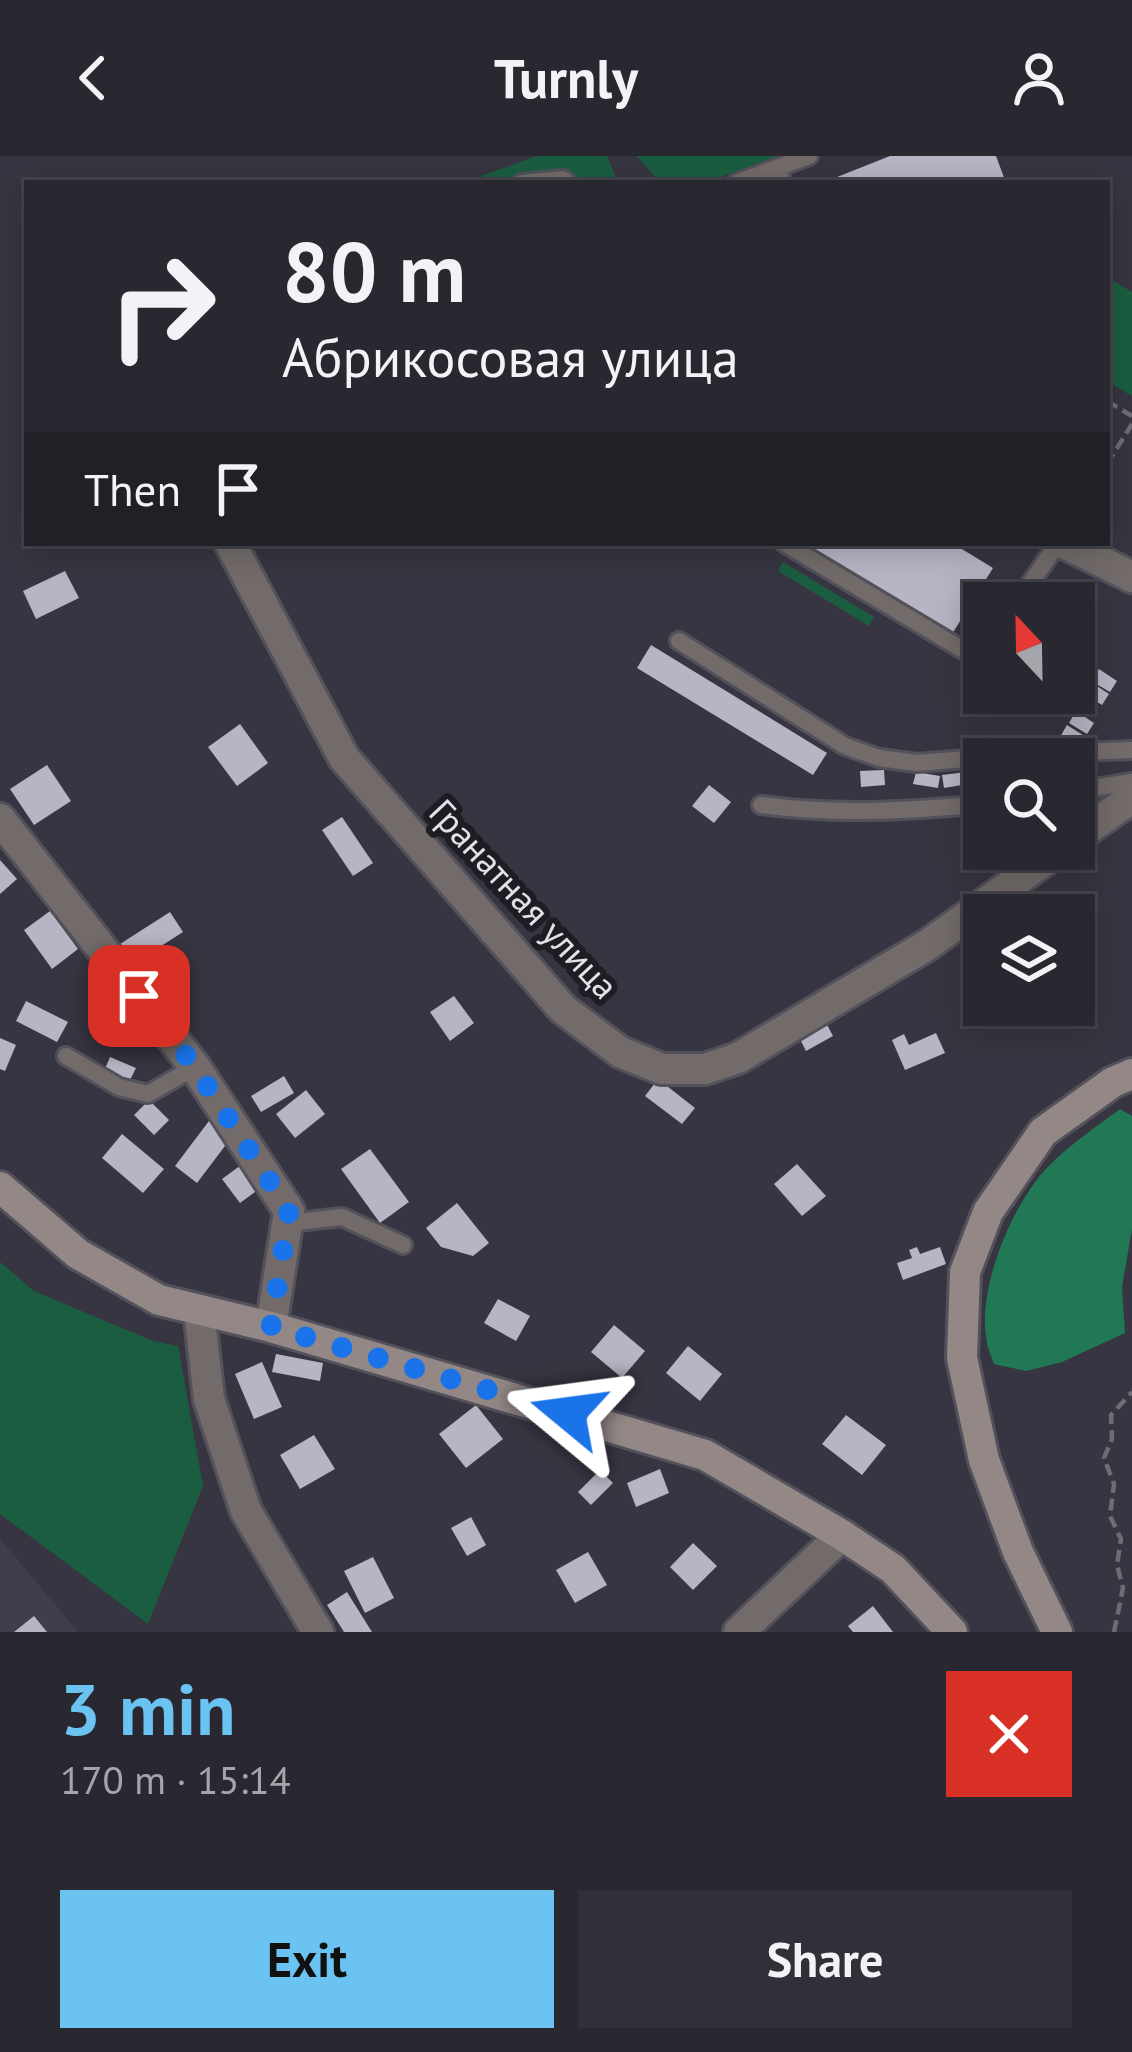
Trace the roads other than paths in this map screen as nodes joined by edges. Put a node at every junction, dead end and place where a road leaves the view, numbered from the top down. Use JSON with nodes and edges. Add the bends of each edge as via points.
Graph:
{"nodes":[{"id":1,"x":808,"y":156,"type":"edge"},
{"id":2,"x":780,"y":175,"type":"edge"},
{"id":3,"x":232,"y":546,"type":"edge"},
{"id":4,"x":789,"y":546,"type":"edge"},
{"id":5,"x":1059,"y":546,"type":"edge"},
{"id":6,"x":1067,"y":546,"type":"edge"},
{"id":7,"x":1132,"y":578,"type":"edge"},
{"id":8,"x":1032,"y":582,"type":"edge"},
{"id":9,"x":679,"y":641,"type":"dead end"},
{"id":10,"x":963,"y":650,"type":"edge"},
{"id":11,"x":1132,"y":750,"type":"edge"},
{"id":12,"x":1132,"y":782,"type":"edge"},
{"id":13,"x":1095,"y":788,"type":"edge"},
{"id":14,"x":1132,"y":798,"type":"edge"},
{"id":15,"x":761,"y":806,"type":"dead end"},
{"id":16,"x":963,"y":806,"type":"edge"},
{"id":17,"x":0,"y":819,"type":"edge"},
{"id":18,"x":1095,"y":824,"type":"edge"},
{"id":19,"x":1031,"y":870,"type":"edge"},
{"id":20,"x":65,"y":1056,"type":"dead end"},
{"id":21,"x":195,"y":1067,"type":"junction"},
{"id":22,"x":1132,"y":1074,"type":"edge"},
{"id":23,"x":0,"y":1187,"type":"edge"},
{"id":24,"x":287,"y":1223,"type":"junction"},
{"id":25,"x":403,"y":1245,"type":"dead end"},
{"id":26,"x":199,"y":1310,"type":"junction"},
{"id":27,"x":271,"y":1327,"type":"junction"},
{"id":28,"x":842,"y":1535,"type":"junction"},
{"id":29,"x":319,"y":1632,"type":"edge"},
{"id":30,"x":739,"y":1632,"type":"edge"},
{"id":31,"x":952,"y":1632,"type":"edge"},
{"id":32,"x":1057,"y":1632,"type":"edge"}],
"edges":[{"from":1,"to":2,"type":"lane"},
{"from":3,"to":19,"type":"street","name":"Гранатная улица","via":[[344,758],[563,1009],[620,1052],[662,1069],[706,1069],[738,1058],[929,944]]},
{"from":4,"to":10,"type":"lane"},
{"from":5,"to":8,"type":"lane"},
{"from":6,"to":7,"type":"street"},
{"from":9,"to":11,"type":"lane","via":[[845,746],[879,758],[917,763]]},
{"from":12,"to":13,"type":"lane"},
{"from":14,"to":18,"type":"street"},
{"from":15,"to":16,"type":"lane"},
{"from":17,"to":21,"type":"street"},
{"from":20,"to":21,"type":"lane","via":[[148,1094]]},
{"from":21,"to":24,"type":"street","via":[[289,1211]]},
{"from":22,"to":32,"type":"main road","via":[[1043,1132],[988,1213],[965,1272],[962,1358],[983,1460]]},
{"from":23,"to":26,"type":"main road","via":[[78,1254],[159,1300]]},
{"from":24,"to":25,"type":"lane","via":[[342,1217]]},
{"from":24,"to":27,"type":"street"},
{"from":26,"to":27,"type":"main road"},
{"from":26,"to":29,"type":"street","via":[[209,1399],[246,1511]]},
{"from":27,"to":28,"type":"main road","via":[[705,1455]]},
{"from":28,"to":30,"type":"street"},
{"from":28,"to":31,"type":"main road","via":[[893,1569]]}]}
